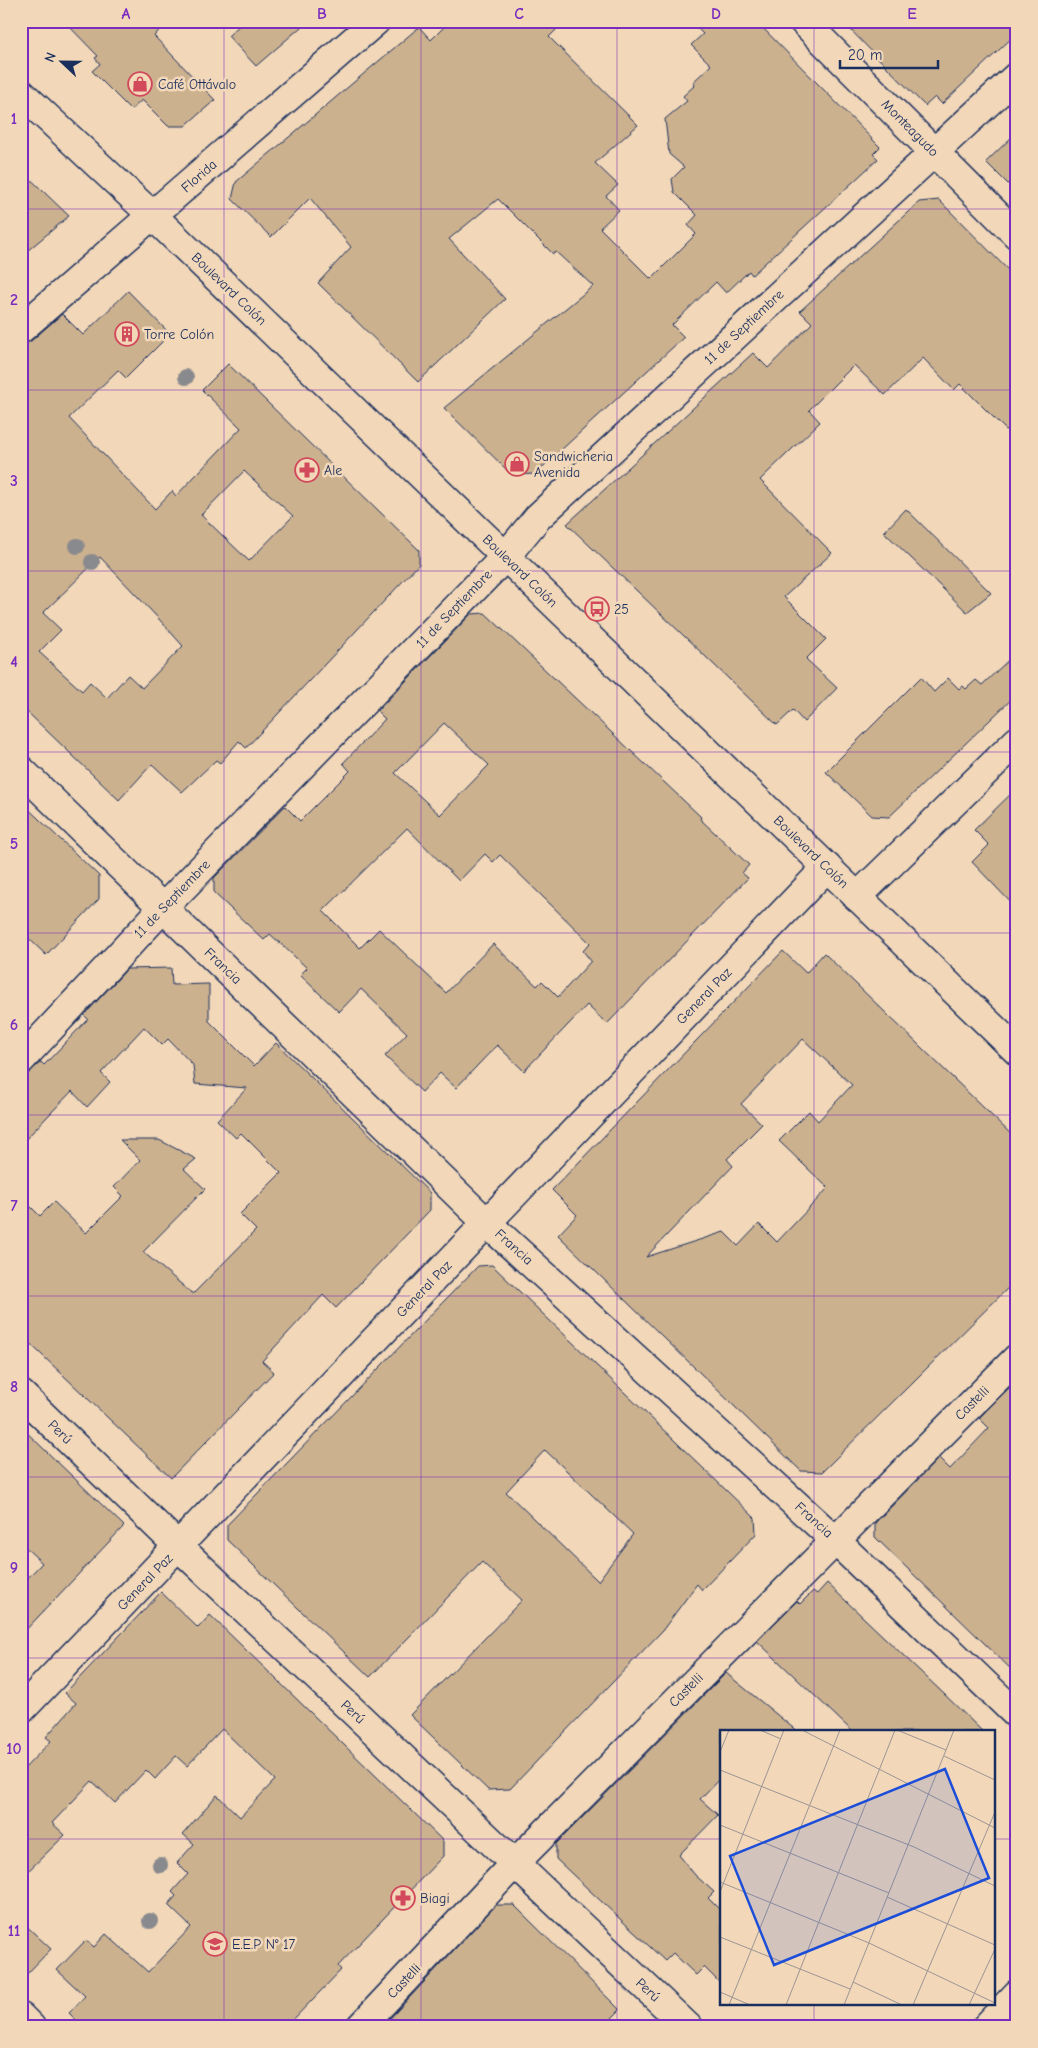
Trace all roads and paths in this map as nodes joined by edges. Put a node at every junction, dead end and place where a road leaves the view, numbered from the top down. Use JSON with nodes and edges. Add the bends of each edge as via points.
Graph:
{"nodes":[{"id":1,"x":376,"y":21,"type":"edge"},
{"id":2,"x":803,"y":21,"type":"edge"},
{"id":3,"x":1017,"y":76,"type":"edge"},
{"id":4,"x":21,"y":93,"type":"edge"},
{"id":5,"x":934,"y":152,"type":"junction"},
{"id":6,"x":153,"y":216,"type":"junction"},
{"id":7,"x":1017,"y":236,"type":"edge"},
{"id":8,"x":21,"y":329,"type":"edge"},
{"id":9,"x":505,"y":557,"type":"junction"},
{"id":10,"x":1017,"y":741,"type":"edge"},
{"id":11,"x":21,"y":770,"type":"edge"},
{"id":12,"x":827,"y":867,"type":"junction"},
{"id":13,"x":857,"y":897,"type":"junction"},
{"id":14,"x":163,"y":908,"type":"junction"},
{"id":15,"x":1017,"y":1051,"type":"edge"},
{"id":16,"x":21,"y":1060,"type":"edge"},
{"id":17,"x":488,"y":1223,"type":"junction"},
{"id":18,"x":1017,"y":1358,"type":"edge"},
{"id":19,"x":21,"y":1394,"type":"edge"},
{"id":20,"x":835,"y":1540,"type":"junction"},
{"id":21,"x":179,"y":1546,"type":"junction"},
{"id":22,"x":21,"y":1710,"type":"edge"},
{"id":23,"x":1017,"y":1715,"type":"edge"},
{"id":24,"x":514,"y":1864,"type":"junction"},
{"id":25,"x":1017,"y":1994,"type":"edge"},
{"id":26,"x":21,"y":2017,"type":"edge"},
{"id":27,"x":31,"y":2027,"type":"edge"},
{"id":28,"x":360,"y":2027,"type":"edge"},
{"id":29,"x":688,"y":2027,"type":"edge"},
{"id":30,"x":986,"y":2027,"type":"edge"}],
"edges":[{"from":1,"to":6,"type":"street","name":"Florida"},
{"from":2,"to":5,"type":"street","name":"Monteagudo"},
{"from":3,"to":5,"type":"street","name":"11 de Septiembre"},
{"from":4,"to":6,"type":"street","name":"Boulevard Colón"},
{"from":5,"to":7,"type":"street","name":"Monteagudo"},
{"from":5,"to":9,"type":"street","name":"11 de Septiembre","via":[[538,517]]},
{"from":6,"to":8,"type":"street","name":"Florida"},
{"from":6,"to":9,"type":"street","name":"Boulevard Colón"},
{"from":9,"to":12,"type":"street","name":"Boulevard Colón"},
{"from":9,"to":14,"type":"street","name":"11 de Septiembre"},
{"from":10,"to":13,"type":"street"},
{"from":11,"to":14,"type":"street","name":"Francia"},
{"from":12,"to":13,"type":"street","name":"Boulevard Colón"},
{"from":12,"to":17,"type":"street","name":"General Paz"},
{"from":13,"to":15,"type":"street","name":"Boulevard Colón"},
{"from":14,"to":16,"type":"street","name":"11 de Septiembre"},
{"from":14,"to":17,"type":"street","name":"Francia"},
{"from":17,"to":20,"type":"street","name":"Francia"},
{"from":17,"to":21,"type":"street","name":"General Paz"},
{"from":18,"to":20,"type":"street","name":"Castelli"},
{"from":19,"to":21,"type":"street","name":"Perú"},
{"from":20,"to":23,"type":"street","name":"Francia"},
{"from":20,"to":24,"type":"street","name":"Castelli"},
{"from":21,"to":22,"type":"street","name":"General Paz"},
{"from":21,"to":24,"type":"street","name":"Perú"},
{"from":24,"to":28,"type":"street","name":"Castelli"},
{"from":24,"to":29,"type":"street","name":"Perú"},
{"from":25,"to":30,"type":"street"},
{"from":26,"to":27,"type":"street"}]}
